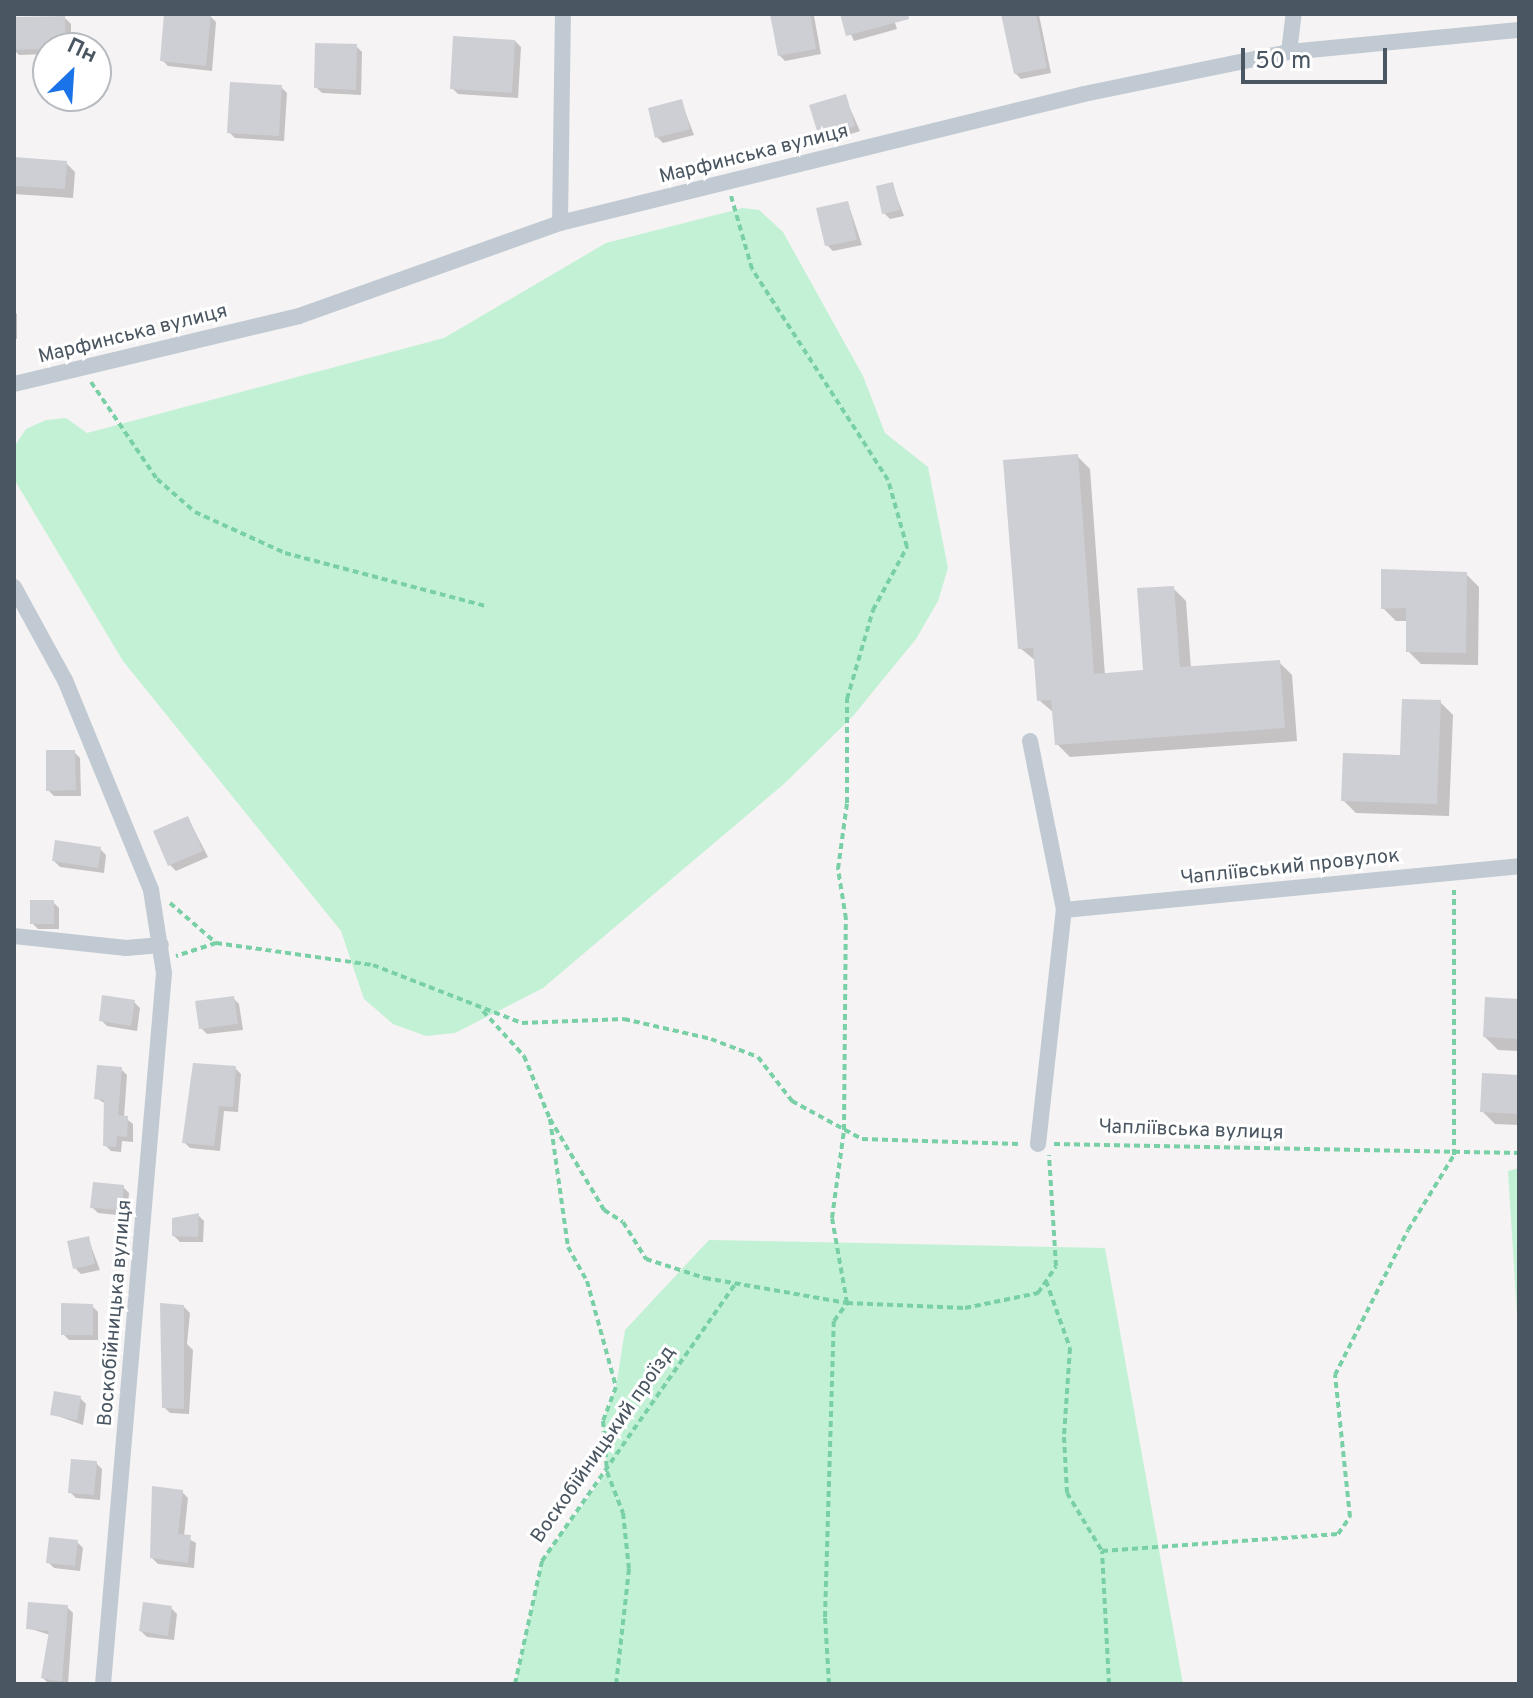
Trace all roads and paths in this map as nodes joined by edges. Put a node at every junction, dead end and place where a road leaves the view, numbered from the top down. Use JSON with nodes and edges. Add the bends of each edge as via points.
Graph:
{"nodes":[{"id":1,"x":563,"y":14,"type":"edge"},
{"id":2,"x":1294,"y":14,"type":"edge"},
{"id":3,"x":1519,"y":30,"type":"edge"},
{"id":4,"x":1289,"y":52,"type":"junction"},
{"id":5,"x":727,"y":182,"type":"junction"},
{"id":6,"x":560,"y":223,"type":"junction"},
{"id":7,"x":81,"y":366,"type":"junction"},
{"id":8,"x":14,"y":384,"type":"edge"},
{"id":9,"x":14,"y":587,"type":"edge"},
{"id":10,"x":486,"y":606,"type":"dead end"},
{"id":11,"x":1030,"y":741,"type":"dead end"},
{"id":12,"x":1519,"y":866,"type":"edge"},
{"id":13,"x":1454,"y":872,"type":"junction"},
{"id":14,"x":151,"y":890,"type":"junction"},
{"id":15,"x":1064,"y":910,"type":"junction"},
{"id":16,"x":14,"y":936,"type":"edge"},
{"id":17,"x":216,"y":943,"type":"junction"},
{"id":18,"x":162,"y":953,"type":"junction"},
{"id":19,"x":481,"y":1010,"type":"junction"},
{"id":20,"x":550,"y":1119,"type":"junction"},
{"id":21,"x":844,"y":1130,"type":"junction"},
{"id":22,"x":1043,"y":1144,"type":"junction"},
{"id":23,"x":1519,"y":1153,"type":"edge"},
{"id":24,"x":1454,"y":1155,"type":"junction"},
{"id":25,"x":1046,"y":1281,"type":"junction"},
{"id":26,"x":736,"y":1283,"type":"junction"},
{"id":27,"x":847,"y":1303,"type":"junction"},
{"id":28,"x":607,"y":1472,"type":"junction"},
{"id":29,"x":1102,"y":1551,"type":"junction"},
{"id":30,"x":103,"y":1684,"type":"edge"},
{"id":31,"x":515,"y":1684,"type":"edge"},
{"id":32,"x":616,"y":1684,"type":"edge"},
{"id":33,"x":829,"y":1684,"type":"edge"},
{"id":34,"x":1109,"y":1684,"type":"edge"}],
"edges":[{"from":1,"to":6,"type":"street"},
{"from":2,"to":4,"type":"street"},
{"from":3,"to":4,"type":"street","name":"Марфинська вулиця"},
{"from":4,"to":5,"type":"street","name":"Марфинська вулиця","via":[[1084,94]]},
{"from":5,"to":6,"type":"street","name":"Марфинська вулиця"},
{"from":5,"to":21,"type":"path","via":[[752,269],[888,480],[907,547],[873,610],[847,699],[847,803],[838,869],[846,919]]},
{"from":6,"to":7,"type":"street","name":"Марфинська вулиця","via":[[299,316]]},
{"from":7,"to":8,"type":"street","name":"Марфинська вулиця"},
{"from":7,"to":10,"type":"path","via":[[157,479],[195,512],[285,553]]},
{"from":9,"to":14,"type":"street","name":"Воскобійницька вулиця","via":[[65,680]]},
{"from":11,"to":15,"type":"street"},
{"from":12,"to":13,"type":"street","name":"Чапліївський провулок"},
{"from":13,"to":15,"type":"street","name":"Чапліївський провулок"},
{"from":13,"to":24,"type":"path"},
{"from":14,"to":17,"type":"path"},
{"from":14,"to":18,"type":"street","name":"Воскобійницька вулиця"},
{"from":15,"to":22,"type":"street"},
{"from":16,"to":18,"type":"street"},
{"from":17,"to":18,"type":"path"},
{"from":17,"to":19,"type":"path","via":[[373,965]]},
{"from":18,"to":30,"type":"street","name":"Воскобійницька вулиця","via":[[161,1035]]},
{"from":19,"to":20,"type":"path","via":[[524,1056]]},
{"from":19,"to":21,"type":"path","via":[[522,1023],[624,1019],[711,1039],[758,1057],[792,1101]]},
{"from":20,"to":26,"type":"path","via":[[604,1210],[623,1222],[646,1259]]},
{"from":20,"to":28,"type":"path","via":[[568,1247],[587,1281],[616,1387],[603,1421]]},
{"from":21,"to":22,"type":"path","name":"Чапліївська вулиця","via":[[862,1139]]},
{"from":21,"to":27,"type":"path","via":[[832,1218]]},
{"from":22,"to":24,"type":"path","name":"Чапліївська вулиця"},
{"from":22,"to":25,"type":"path","via":[[1056,1266]]},
{"from":23,"to":24,"type":"path","name":"Чапліївська вулиця"},
{"from":24,"to":29,"type":"path","via":[[1408,1230],[1335,1375],[1350,1517],[1338,1534]]},
{"from":25,"to":27,"type":"path","via":[[1038,1293],[965,1308]]},
{"from":25,"to":29,"type":"path","via":[[1070,1348],[1064,1437],[1067,1493]]},
{"from":26,"to":27,"type":"path"},
{"from":26,"to":28,"type":"path","name":"Воскобійницький проїзд"},
{"from":27,"to":33,"type":"path","via":[[834,1321],[836,1374],[829,1406]]},
{"from":28,"to":31,"type":"path","name":"Воскобійницький проїзд","via":[[542,1561]]},
{"from":28,"to":32,"type":"path","via":[[623,1513],[629,1569]]},
{"from":29,"to":34,"type":"path"}]}
